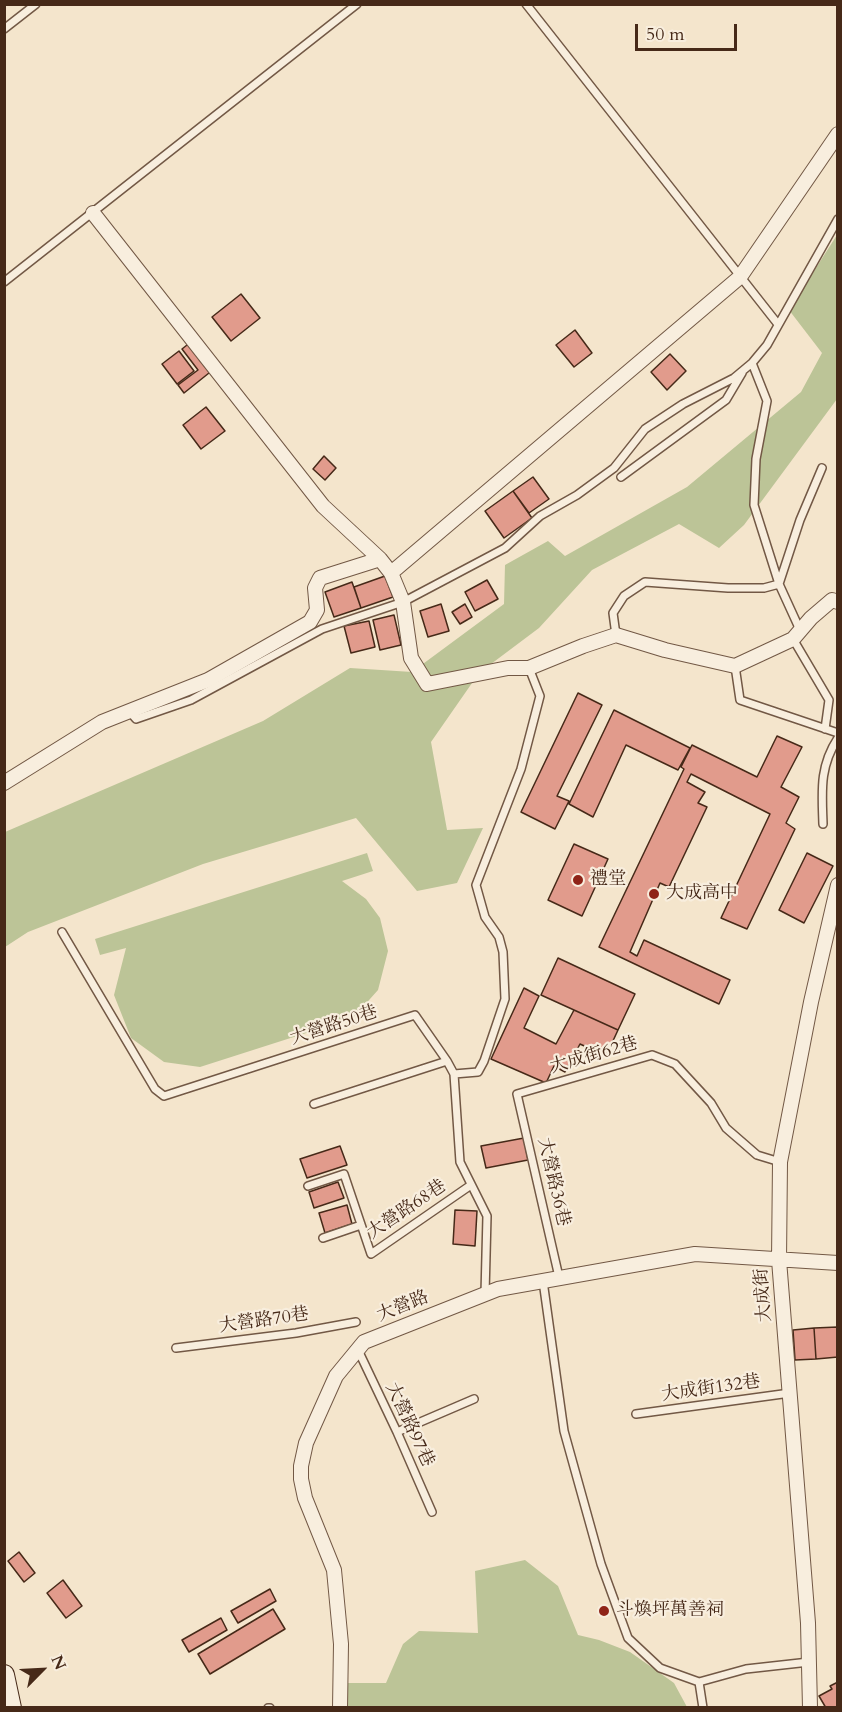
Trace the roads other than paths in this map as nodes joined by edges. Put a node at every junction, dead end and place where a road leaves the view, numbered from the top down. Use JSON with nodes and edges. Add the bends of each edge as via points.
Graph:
{"nodes":[{"id":1,"x":36,"y":4,"type":"edge"},
{"id":2,"x":357,"y":4,"type":"edge"},
{"id":3,"x":526,"y":4,"type":"edge"},
{"id":4,"x":4,"y":29,"type":"edge"},
{"id":5,"x":837,"y":134,"type":"edge"},
{"id":6,"x":93,"y":213,"type":"junction"},
{"id":7,"x":837,"y":219,"type":"edge"},
{"id":8,"x":740,"y":277,"type":"junction"},
{"id":9,"x":4,"y":282,"type":"edge"},
{"id":10,"x":777,"y":323,"type":"junction"},
{"id":11,"x":752,"y":363,"type":"junction"},
{"id":12,"x":745,"y":369,"type":"junction"},
{"id":13,"x":822,"y":468,"type":"dead end"},
{"id":14,"x":621,"y":477,"type":"dead end"},
{"id":15,"x":380,"y":559,"type":"junction"},
{"id":16,"x":391,"y":573,"type":"junction"},
{"id":17,"x":778,"y":584,"type":"junction"},
{"id":18,"x":403,"y":602,"type":"junction"},
{"id":19,"x":837,"y":602,"type":"edge"},
{"id":20,"x":796,"y":634,"type":"junction"},
{"id":21,"x":616,"y":635,"type":"junction"},
{"id":22,"x":735,"y":666,"type":"junction"},
{"id":23,"x":529,"y":668,"type":"junction"},
{"id":24,"x":129,"y":711,"type":"junction"},
{"id":25,"x":825,"y":729,"type":"junction"},
{"id":26,"x":837,"y":733,"type":"edge"},
{"id":27,"x":837,"y":738,"type":"edge"},
{"id":28,"x":4,"y":783,"type":"edge"},
{"id":29,"x":823,"y":824,"type":"dead end"},
{"id":30,"x":837,"y":885,"type":"edge"},
{"id":31,"x":62,"y":932,"type":"dead end"},
{"id":32,"x":447,"y":1061,"type":"junction"},
{"id":33,"x":454,"y":1074,"type":"junction"},
{"id":34,"x":518,"y":1094,"type":"joint"},
{"id":35,"x":314,"y":1104,"type":"dead end"},
{"id":36,"x":780,"y":1162,"type":"junction"},
{"id":37,"x":471,"y":1185,"type":"junction"},
{"id":38,"x":308,"y":1186,"type":"dead end"},
{"id":39,"x":361,"y":1225,"type":"junction"},
{"id":40,"x":323,"y":1238,"type":"dead end"},
{"id":41,"x":779,"y":1260,"type":"junction"},
{"id":42,"x":837,"y":1263,"type":"edge"},
{"id":43,"x":559,"y":1277,"type":"junction"},
{"id":44,"x":543,"y":1281,"type":"junction"},
{"id":45,"x":485,"y":1294,"type":"junction"},
{"id":46,"x":356,"y":1322,"type":"dead end"},
{"id":47,"x":176,"y":1348,"type":"dead end"},
{"id":48,"x":358,"y":1350,"type":"junction"},
{"id":49,"x":790,"y":1393,"type":"junction"},
{"id":50,"x":474,"y":1399,"type":"dead end"},
{"id":51,"x":636,"y":1414,"type":"dead end"},
{"id":52,"x":397,"y":1432,"type":"junction"},
{"id":53,"x":432,"y":1512,"type":"dead end"},
{"id":54,"x":809,"y":1662,"type":"junction"},
{"id":55,"x":4,"y":1675,"type":"edge"},
{"id":56,"x":699,"y":1682,"type":"junction"},
{"id":57,"x":10,"y":1707,"type":"edge"},
{"id":58,"x":340,"y":1707,"type":"edge"},
{"id":59,"x":703,"y":1707,"type":"edge"},
{"id":60,"x":810,"y":1707,"type":"edge"}],
"edges":[{"from":1,"to":4,"type":"lane"},
{"from":2,"to":6,"type":"lane"},
{"from":3,"to":8,"type":"lane"},
{"from":5,"to":8,"type":"street"},
{"from":6,"to":9,"type":"lane"},
{"from":6,"to":15,"type":"street","via":[[323,506]]},
{"from":7,"to":10,"type":"lane"},
{"from":8,"to":10,"type":"lane"},
{"from":8,"to":16,"type":"street"},
{"from":10,"to":11,"type":"lane"},
{"from":11,"to":12,"type":"lane"},
{"from":11,"to":17,"type":"lane","via":[[767,401],[756,459],[754,505]]},
{"from":12,"to":14,"type":"lane","via":[[726,400]]},
{"from":12,"to":18,"type":"lane","via":[[645,429],[614,468],[540,516],[505,548]]},
{"from":13,"to":17,"type":"lane"},
{"from":15,"to":16,"type":"street"},
{"from":15,"to":24,"type":"street","via":[[320,578],[315,588],[316,610],[310,622],[208,680]]},
{"from":16,"to":18,"type":"street"},
{"from":17,"to":20,"type":"lane"},
{"from":17,"to":21,"type":"lane","via":[[728,588],[645,582],[624,596],[613,613]]},
{"from":18,"to":23,"type":"street","via":[[411,658],[427,684],[508,668]]},
{"from":18,"to":24,"type":"lane","via":[[312,633],[191,700],[136,719]]},
{"from":19,"to":20,"type":"street","via":[[832,600]]},
{"from":20,"to":22,"type":"street"},
{"from":20,"to":25,"type":"lane","via":[[829,700]]},
{"from":21,"to":22,"type":"street"},
{"from":21,"to":23,"type":"street"},
{"from":22,"to":25,"type":"lane","via":[[740,700]]},
{"from":23,"to":33,"type":"lane","via":[[540,696],[521,769],[476,885],[485,917],[499,937],[503,952],[505,999],[478,1072]]},
{"from":24,"to":28,"type":"street","via":[[102,722]]},
{"from":25,"to":26,"type":"lane"},
{"from":27,"to":29,"type":"lane","via":[[821,780]]},
{"from":30,"to":36,"type":"street","name":"大成街"},
{"from":31,"to":32,"type":"lane","name":"大營路50巷","via":[[155,1089],[164,1096],[415,1015]]},
{"from":32,"to":33,"type":"lane","name":"大營路50巷"},
{"from":32,"to":35,"type":"lane"},
{"from":33,"to":37,"type":"lane","name":"大營路50巷","via":[[460,1162]]},
{"from":34,"to":36,"type":"lane","name":"大成街62巷","via":[[652,1055],[675,1064],[711,1103],[726,1128],[757,1155]]},
{"from":34,"to":43,"type":"lane","name":"大營路36巷"},
{"from":36,"to":41,"type":"street","name":"大成街"},
{"from":37,"to":39,"type":"lane","name":"大營路68巷","via":[[371,1254]]},
{"from":37,"to":45,"type":"lane","name":"大營路50巷","via":[[487,1216]]},
{"from":38,"to":39,"type":"lane","name":"大營路68巷","via":[[344,1174]]},
{"from":39,"to":40,"type":"lane"},
{"from":41,"to":42,"type":"street","name":"大營路"},
{"from":41,"to":43,"type":"street","name":"大營路","via":[[695,1254]]},
{"from":41,"to":49,"type":"street","name":"大成街"},
{"from":43,"to":44,"type":"street","name":"大營路"},
{"from":44,"to":45,"type":"street","name":"大營路"},
{"from":44,"to":56,"type":"lane","via":[[564,1431],[601,1564],[628,1638],[660,1668]]},
{"from":45,"to":48,"type":"street","name":"大營路","via":[[364,1342]]},
{"from":46,"to":47,"type":"lane","name":"大營路70巷"},
{"from":48,"to":52,"type":"lane","name":"大營路97巷"},
{"from":48,"to":58,"type":"street","name":"大營路","via":[[336,1376],[306,1443],[301,1472],[305,1498],[334,1570],[341,1644]]},
{"from":49,"to":51,"type":"lane","name":"大成街132巷"},
{"from":49,"to":54,"type":"street","name":"大成街"},
{"from":50,"to":52,"type":"lane"},
{"from":52,"to":53,"type":"lane","name":"大營路97巷"},
{"from":54,"to":56,"type":"lane","via":[[746,1669]]},
{"from":54,"to":60,"type":"street","name":"大成街"},
{"from":55,"to":57,"type":"main road"},
{"from":56,"to":59,"type":"lane"}]}
